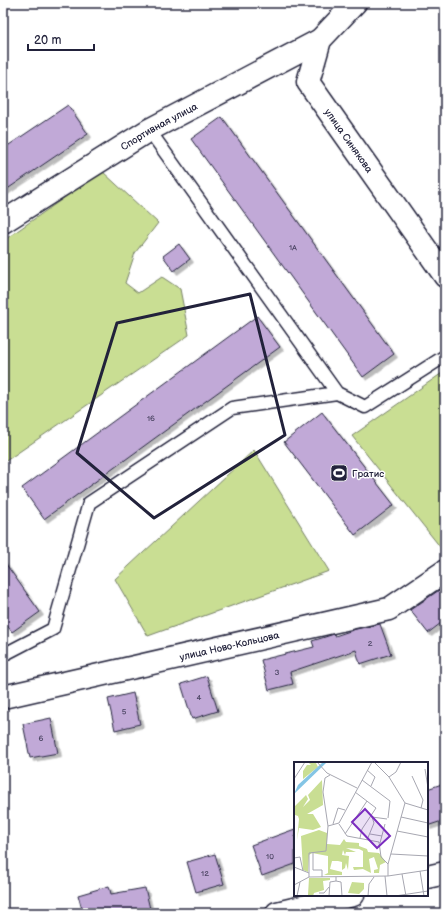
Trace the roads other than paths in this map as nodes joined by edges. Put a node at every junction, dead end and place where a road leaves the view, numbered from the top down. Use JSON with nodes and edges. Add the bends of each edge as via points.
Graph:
{"nodes":[{"id":1,"x":355,"y":3,"type":"edge"},
{"id":2,"x":320,"y":40,"type":"junction"},
{"id":3,"x":149,"y":130,"type":"junction"},
{"id":4,"x":3,"y":222,"type":"edge"},
{"id":5,"x":445,"y":276,"type":"edge"},
{"id":6,"x":445,"y":356,"type":"edge"},
{"id":7,"x":337,"y":393,"type":"junction"},
{"id":8,"x":445,"y":571,"type":"edge"},
{"id":9,"x":3,"y":655,"type":"edge"},
{"id":10,"x":3,"y":697,"type":"edge"},
{"id":11,"x":445,"y":873,"type":"edge"},
{"id":12,"x":428,"y":877,"type":"edge"},
{"id":13,"x":349,"y":896,"type":"edge"},
{"id":14,"x":277,"y":913,"type":"edge"}],
"edges":[{"from":1,"to":2,"type":"street","name":"улица Синякова"},
{"from":2,"to":3,"type":"street","name":"Спортивная улица"},
{"from":2,"to":5,"type":"street","name":"улица Синякова","via":[[308,82]]},
{"from":3,"to":4,"type":"street","name":"Спортивная улица"},
{"from":3,"to":7,"type":"lane"},
{"from":6,"to":7,"type":"lane","via":[[365,407]]},
{"from":7,"to":9,"type":"lane","via":[[232,408],[89,503],[53,629]]},
{"from":8,"to":10,"type":"street","name":"улица Ново-Кольцова","via":[[389,609]]},
{"from":11,"to":12,"type":"street"},
{"from":13,"to":14,"type":"street"}]}
